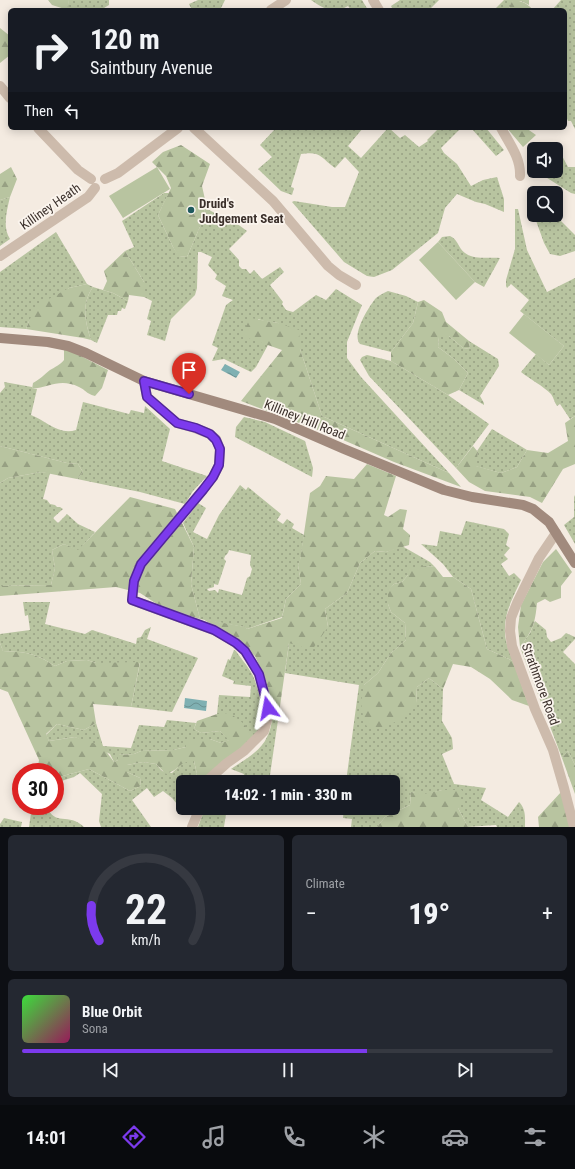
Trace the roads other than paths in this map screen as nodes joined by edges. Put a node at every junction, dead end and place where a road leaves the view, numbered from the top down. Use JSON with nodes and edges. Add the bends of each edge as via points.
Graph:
{"nodes":[{"id":1,"x":286,"y":0,"type":"edge"},
{"id":2,"x":274,"y":8,"type":"edge"},
{"id":3,"x":0,"y":86,"type":"edge"},
{"id":4,"x":8,"y":96,"type":"edge"},
{"id":5,"x":40,"y":130,"type":"edge"},
{"id":6,"x":175,"y":130,"type":"edge"},
{"id":7,"x":196,"y":130,"type":"edge"},
{"id":8,"x":502,"y":130,"type":"edge"},
{"id":9,"x":520,"y":176,"type":"dead end"},
{"id":10,"x":93,"y":183,"type":"junction"},
{"id":11,"x":0,"y":256,"type":"edge"},
{"id":12,"x":356,"y":285,"type":"dead end"},
{"id":13,"x":0,"y":338,"type":"edge"},
{"id":14,"x":144,"y":381,"type":"junction"},
{"id":15,"x":556,"y":533,"type":"junction"},
{"id":16,"x":575,"y":563,"type":"edge"},
{"id":17,"x":214,"y":775,"type":"edge"},
{"id":18,"x":197,"y":815,"type":"edge"},
{"id":19,"x":192,"y":827,"type":"edge"},
{"id":20,"x":574,"y":827,"type":"edge"}],
"edges":[{"from":1,"to":2,"type":"street"},
{"from":3,"to":4,"type":"street"},
{"from":5,"to":10,"type":"street"},
{"from":6,"to":10,"type":"street","via":[[118,173],[105,180],[96,175]]},
{"from":7,"to":12,"type":"street","via":[[273,202],[328,266]]},
{"from":8,"to":9,"type":"street","via":[[518,160]]},
{"from":10,"to":11,"type":"street","name":"Killiney Heath","via":[[88,196]]},
{"from":13,"to":14,"type":"main road","name":"Killiney Hill Road","via":[[68,346]]},
{"from":14,"to":15,"type":"main road","name":"Killiney Hill Road","via":[[275,419],[444,490],[523,505],[542,516]]},
{"from":14,"to":17,"type":"street","via":[[147,397],[177,423],[210,434],[220,449],[219,465],[213,477],[141,564],[134,581],[132,600],[214,630],[236,643],[245,651],[259,674],[268,708],[264,731]]},
{"from":15,"to":16,"type":"main road","name":"Killiney Hill Road"},
{"from":15,"to":20,"type":"street","name":"Strathmore Road","via":[[539,558],[517,603],[511,618],[510,631],[512,646],[553,750]]},
{"from":18,"to":19,"type":"street"}]}
